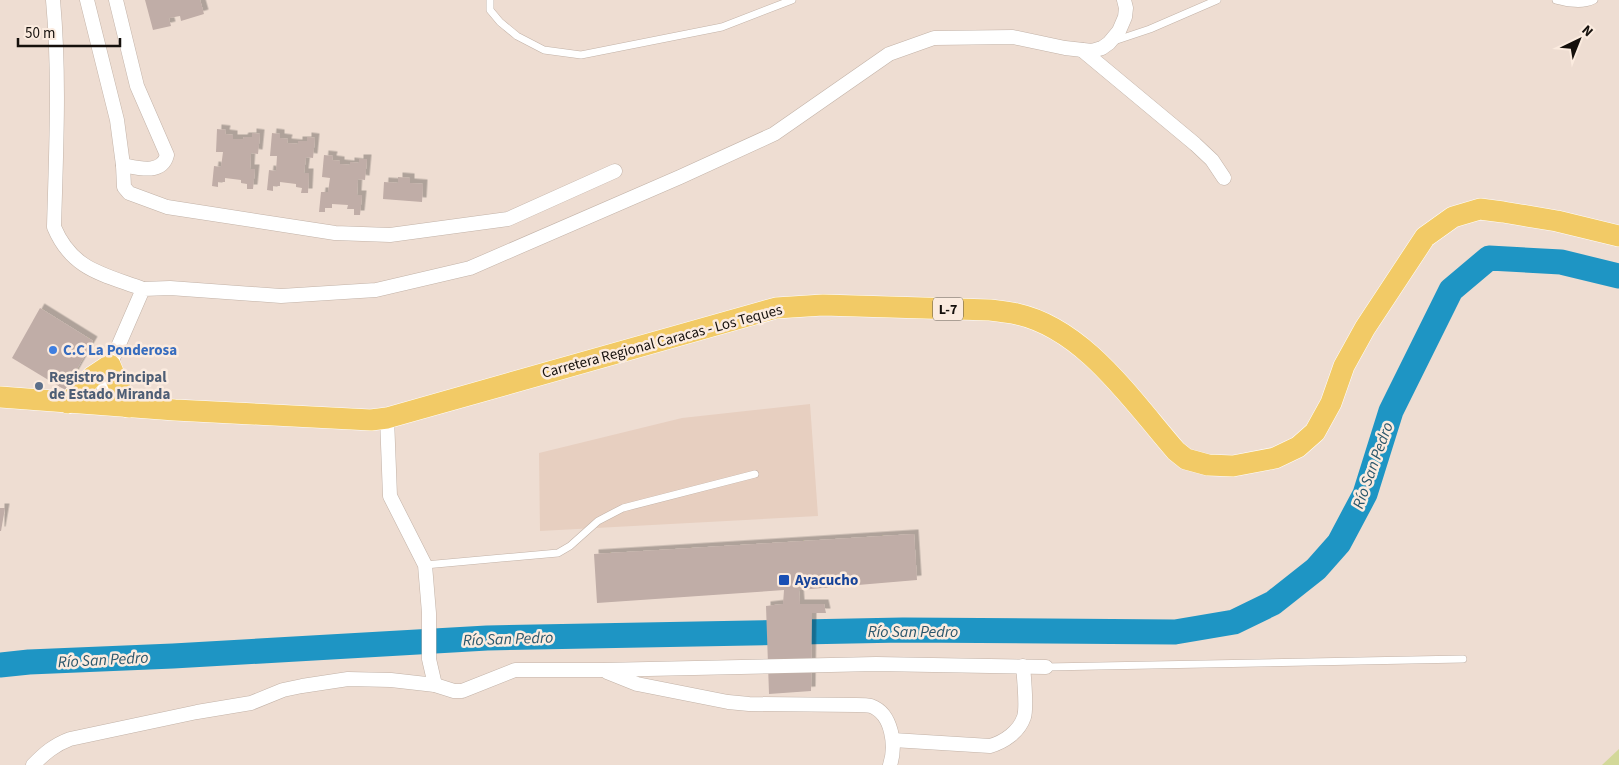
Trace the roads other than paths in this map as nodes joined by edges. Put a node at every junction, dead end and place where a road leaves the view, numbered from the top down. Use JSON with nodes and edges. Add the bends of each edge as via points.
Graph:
{"nodes":[{"id":1,"x":53,"y":0,"type":"edge"},
{"id":2,"x":87,"y":0,"type":"edge"},
{"id":3,"x":116,"y":0,"type":"edge"},
{"id":4,"x":490,"y":0,"type":"edge"},
{"id":5,"x":792,"y":0,"type":"edge"},
{"id":6,"x":1124,"y":0,"type":"edge"},
{"id":7,"x":1216,"y":0,"type":"edge"},
{"id":8,"x":1556,"y":0,"type":"edge"},
{"id":9,"x":1594,"y":0,"type":"edge"},
{"id":10,"x":1109,"y":43,"type":"junction"},
{"id":11,"x":1082,"y":50,"type":"junction"},
{"id":12,"x":123,"y":165,"type":"junction"},
{"id":13,"x":615,"y":170,"type":"dead end"},
{"id":14,"x":1224,"y":178,"type":"dead end"},
{"id":15,"x":1619,"y":236,"type":"edge"},
{"id":16,"x":143,"y":288,"type":"junction"},
{"id":17,"x":110,"y":364,"type":"junction"},
{"id":18,"x":0,"y":397,"type":"edge"},
{"id":19,"x":68,"y":402,"type":"junction"},
{"id":20,"x":100,"y":405,"type":"junction"},
{"id":21,"x":128,"y":407,"type":"junction"},
{"id":22,"x":386,"y":418,"type":"junction"},
{"id":23,"x":755,"y":474,"type":"dead end"},
{"id":24,"x":425,"y":565,"type":"junction"},
{"id":25,"x":1463,"y":659,"type":"dead end"},
{"id":26,"x":1023,"y":666,"type":"junction"},
{"id":27,"x":1046,"y":667,"type":"joint"},
{"id":28,"x":602,"y":670,"type":"junction"},
{"id":29,"x":435,"y":685,"type":"junction"},
{"id":30,"x":893,"y":740,"type":"junction"},
{"id":31,"x":33,"y":765,"type":"edge"},
{"id":32,"x":890,"y":765,"type":"edge"}],
"edges":[{"from":1,"to":16,"type":"street","via":[[57,81],[54,227],[59,240],[78,262]]},
{"from":2,"to":12,"type":"street","via":[[117,120]]},
{"from":3,"to":12,"type":"street","via":[[137,86],[167,155],[159,167],[147,169]]},
{"from":4,"to":5,"type":"lane","via":[[490,10],[517,36],[544,50],[581,55],[722,27]]},
{"from":6,"to":10,"type":"street","via":[[1126,17]]},
{"from":7,"to":10,"type":"lane"},
{"from":8,"to":9,"type":"lane","via":[[1576,3]]},
{"from":10,"to":11,"type":"street","via":[[1102,48]]},
{"from":11,"to":14,"type":"street","via":[[1195,144],[1212,160]]},
{"from":11,"to":16,"type":"street","via":[[1013,38],[934,38],[889,54],[774,134],[470,268],[376,290],[282,296]]},
{"from":12,"to":13,"type":"street","via":[[124,187],[130,193],[167,207],[336,233],[390,235],[508,219]]},
{"from":15,"to":22,"type":"main road","name":"Carretera Regional Caracas - Los Teques","number":"L-7","via":[[1557,221],[1480,209],[1453,217],[1425,237],[1365,328],[1314,432],[1298,447],[1275,458],[1233,466],[1208,465],[1186,459],[1084,349],[1050,326],[1018,314],[990,310],[824,304],[776,308]]},
{"from":16,"to":17,"type":"street"},
{"from":17,"to":19,"type":"main road","via":[[92,376]]},
{"from":17,"to":20,"type":"street"},
{"from":17,"to":21,"type":"main road"},
{"from":18,"to":19,"type":"main road","name":"Carretera Regional Caracas - Los Teques","number":"L-7"},
{"from":19,"to":20,"type":"main road","name":"Carretera Regional Caracas - Los Teques","number":"L-7"},
{"from":20,"to":21,"type":"main road","name":"Carretera Regional Caracas - Los Teques","number":"L-7"},
{"from":21,"to":22,"type":"main road","name":"Carretera Regional Caracas - Los Teques","number":"L-7","via":[[370,420]]},
{"from":22,"to":24,"type":"street","via":[[390,496]]},
{"from":23,"to":24,"type":"lane","via":[[622,508],[598,521],[558,553]]},
{"from":24,"to":29,"type":"street","via":[[429,658]]},
{"from":25,"to":27,"type":"lane"},
{"from":26,"to":27,"type":"street"},
{"from":26,"to":28,"type":"street","via":[[876,664]]},
{"from":26,"to":30,"type":"street","via":[[1024,716],[1014,733],[1001,743],[990,746]]},
{"from":28,"to":29,"type":"street","via":[[515,670],[462,691]]},
{"from":28,"to":30,"type":"street","via":[[637,684],[728,702],[872,706],[888,723]]},
{"from":29,"to":31,"type":"street","via":[[348,679],[302,686],[250,703],[70,739],[45,752]]},
{"from":30,"to":32,"type":"street"}]}
